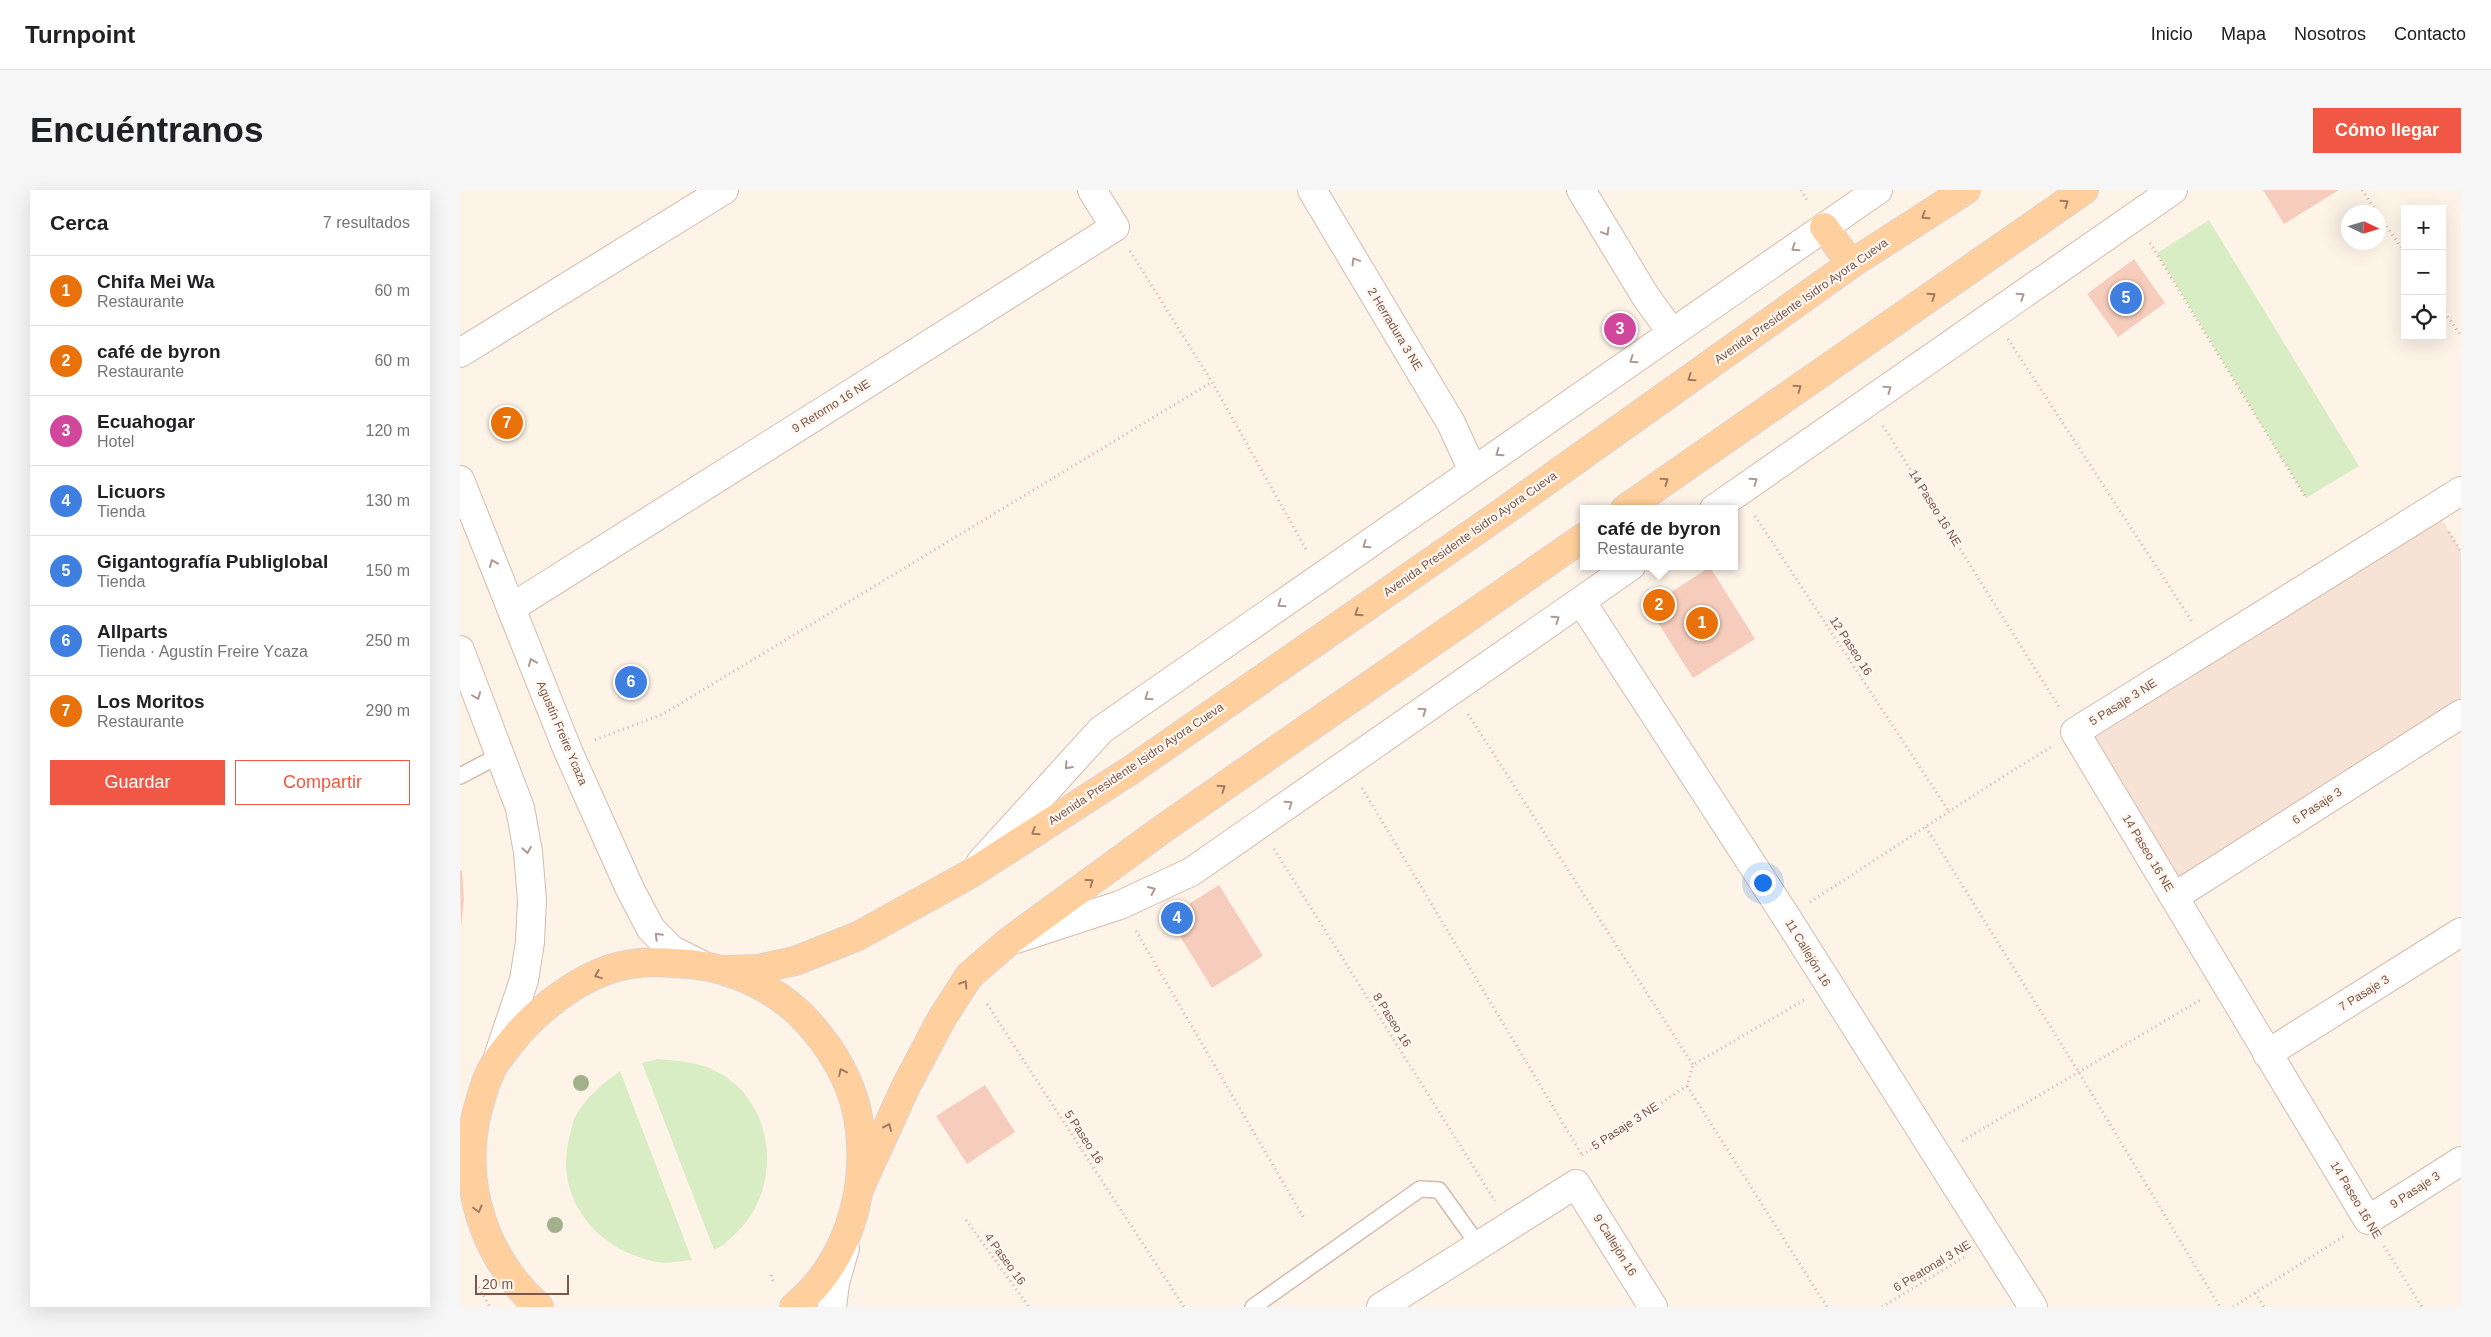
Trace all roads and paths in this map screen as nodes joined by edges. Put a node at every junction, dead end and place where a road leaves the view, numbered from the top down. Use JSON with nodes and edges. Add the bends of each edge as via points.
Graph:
{"nodes":[{"id":1,"x":724,"y":190,"type":"edge"},
{"id":2,"x":1092,"y":190,"type":"edge"},
{"id":3,"x":1312,"y":190,"type":"edge"},
{"id":4,"x":1580,"y":190,"type":"edge"},
{"id":5,"x":1878,"y":190,"type":"edge"},
{"id":6,"x":1966,"y":190,"type":"edge"},
{"id":7,"x":2084,"y":190,"type":"edge"},
{"id":8,"x":2173,"y":190,"type":"edge"},
{"id":9,"x":2362,"y":190,"type":"edge"},
{"id":10,"x":2372,"y":205,"type":"edge"},
{"id":11,"x":2133,"y":218,"type":"junction"},
{"id":12,"x":2386,"y":225,"type":"edge"},
{"id":13,"x":1114,"y":227,"type":"junction"},
{"id":14,"x":1824,"y":227,"type":"junction"},
{"id":15,"x":2403,"y":250,"type":"edge"},
{"id":16,"x":1851,"y":264,"type":"junction"},
{"id":17,"x":2446,"y":314,"type":"edge"},
{"id":18,"x":1993,"y":315,"type":"junction"},
{"id":19,"x":1672,"y":333,"type":"junction"},
{"id":20,"x":2461,"y":336,"type":"edge"},
{"id":21,"x":460,"y":353,"type":"edge"},
{"id":22,"x":1212,"y":382,"type":"junction"},
{"id":23,"x":1868,"y":402,"type":"junction"},
{"id":24,"x":1473,"y":471,"type":"junction"},
{"id":25,"x":460,"y":480,"type":"edge"},
{"id":26,"x":2461,"y":491,"type":"edge"},
{"id":27,"x":1739,"y":492,"type":"junction"},
{"id":28,"x":2306,"y":498,"type":"dead end"},
{"id":29,"x":1631,"y":505,"type":"edge"},
{"id":30,"x":1720,"y":505,"type":"edge"},
{"id":31,"x":1580,"y":540,"type":"edge"},
{"id":32,"x":1626,"y":570,"type":"edge"},
{"id":33,"x":1321,"y":576,"type":"junction"},
{"id":34,"x":1581,"y":602,"type":"junction"},
{"id":35,"x":511,"y":608,"type":"junction"},
{"id":36,"x":2208,"y":648,"type":"junction"},
{"id":37,"x":460,"y":650,"type":"edge"},
{"id":38,"x":1453,"y":690,"type":"junction"},
{"id":39,"x":2461,"y":714,"type":"edge"},
{"id":40,"x":2075,"y":732,"type":"junction"},
{"id":41,"x":568,"y":751,"type":"junction"},
{"id":42,"x":500,"y":755,"type":"junction"},
{"id":43,"x":1348,"y":764,"type":"junction"},
{"id":44,"x":460,"y":776,"type":"edge"},
{"id":45,"x":1948,"y":810,"type":"junction"},
{"id":46,"x":1259,"y":825,"type":"junction"},
{"id":47,"x":1926,"y":827,"type":"junction"},
{"id":48,"x":970,"y":874,"type":"junction"},
{"id":49,"x":2174,"y":897,"type":"junction"},
{"id":50,"x":1120,"y":905,"type":"junction"},
{"id":51,"x":1787,"y":918,"type":"junction"},
{"id":52,"x":2461,"y":932,"type":"edge"},
{"id":53,"x":1008,"y":942,"type":"junction"},
{"id":54,"x":698,"y":963,"type":"junction"},
{"id":55,"x":726,"y":970,"type":"junction"},
{"id":56,"x":969,"y":976,"type":"junction"},
{"id":57,"x":1828,"y":985,"type":"junction"},
{"id":58,"x":2226,"y":985,"type":"junction"},
{"id":59,"x":2267,"y":1054,"type":"junction"},
{"id":60,"x":497,"y":1060,"type":"junction"},
{"id":61,"x":1693,"y":1065,"type":"junction"},
{"id":62,"x":2078,"y":1071,"type":"junction"},
{"id":63,"x":1687,"y":1086,"type":"junction"},
{"id":64,"x":465,"y":1141,"type":"edge"},
{"id":65,"x":1582,"y":1155,"type":"junction"},
{"id":66,"x":1936,"y":1157,"type":"junction"},
{"id":67,"x":2461,"y":1161,"type":"edge"},
{"id":68,"x":1576,"y":1184,"type":"junction"},
{"id":69,"x":860,"y":1187,"type":"junction"},
{"id":70,"x":460,"y":1188,"type":"edge"},
{"id":71,"x":853,"y":1220,"type":"junction"},
{"id":72,"x":966,"y":1220,"type":"dead end"},
{"id":73,"x":1305,"y":1220,"type":"dead end"},
{"id":74,"x":2368,"y":1220,"type":"junction"},
{"id":75,"x":1510,"y":1226,"type":"junction"},
{"id":76,"x":1992,"y":1240,"type":"junction"},
{"id":77,"x":1479,"y":1246,"type":"junction"},
{"id":78,"x":2255,"y":1293,"type":"junction"},
{"id":79,"x":539,"y":1307,"type":"edge"},
{"id":80,"x":794,"y":1307,"type":"edge"},
{"id":81,"x":832,"y":1307,"type":"edge"},
{"id":82,"x":1029,"y":1307,"type":"edge"},
{"id":83,"x":1184,"y":1307,"type":"edge"},
{"id":84,"x":1253,"y":1307,"type":"edge"},
{"id":85,"x":1381,"y":1307,"type":"edge"},
{"id":86,"x":1653,"y":1307,"type":"edge"},
{"id":87,"x":1827,"y":1307,"type":"edge"},
{"id":88,"x":1882,"y":1307,"type":"edge"},
{"id":89,"x":2033,"y":1307,"type":"edge"},
{"id":90,"x":2220,"y":1307,"type":"edge"},
{"id":91,"x":2233,"y":1307,"type":"edge"},
{"id":92,"x":2264,"y":1307,"type":"edge"},
{"id":93,"x":2422,"y":1307,"type":"edge"}],
"edges":[{"from":1,"to":21,"type":"street"},
{"from":2,"to":13,"type":"street"},
{"from":24,"to":3,"type":"street","name":"2 Herradura 3 NE","one_way":true,"via":[[1451,423]]},
{"from":4,"to":19,"type":"street","one_way":true},
{"from":5,"to":14,"type":"street","name":"Avenida Presidente Isidro Ayora Cueva"},
{"from":6,"to":16,"type":"main road","name":"Avenida Presidente Isidro Ayora Cueva","one_way":true},
{"from":29,"to":7,"type":"main road","one_way":true},
{"from":8,"to":11,"type":"street"},
{"from":9,"to":10,"type":"path"},
{"from":18,"to":11,"type":"street","one_way":true},
{"from":11,"to":28,"type":"path"},
{"from":12,"to":15,"type":"path"},
{"from":13,"to":22,"type":"path"},
{"from":13,"to":35,"type":"street","name":"9 Retorno 16 NE"},
{"from":14,"to":16,"type":"main road"},
{"from":14,"to":19,"type":"street","name":"Avenida Presidente Isidro Ayora Cueva","one_way":true},
{"from":16,"to":48,"type":"main road","name":"Avenida Presidente Isidro Ayora Cueva","one_way":true,"via":[[1493,519],[1128,772]]},
{"from":17,"to":20,"type":"path"},
{"from":23,"to":18,"type":"street","one_way":true},
{"from":18,"to":36,"type":"path"},
{"from":19,"to":24,"type":"street","name":"Avenida Presidente Isidro Ayora Cueva","one_way":true},
{"from":22,"to":33,"type":"path"},
{"from":22,"to":41,"type":"path","via":[[663,714]]},
{"from":27,"to":23,"type":"street","one_way":true},
{"from":23,"to":40,"type":"path","name":"14 Paseo 16 NE"},
{"from":24,"to":33,"type":"street","name":"Avenida Presidente Isidro Ayora Cueva","one_way":true},
{"from":35,"to":25,"type":"street","name":"Agustín Freire Ycaza","one_way":true},
{"from":26,"to":36,"type":"street","name":"5 Pasaje 3 NE"},
{"from":27,"to":30,"type":"street"},
{"from":27,"to":45,"type":"path","name":"12 Paseo 16"},
{"from":53,"to":31,"type":"main road","one_way":true,"via":[[1164,828]]},
{"from":32,"to":34,"type":"street"},
{"from":33,"to":48,"type":"street","name":"Avenida Presidente Isidro Ayora Cueva","one_way":true,"via":[[1101,730]]},
{"from":38,"to":34,"type":"street","one_way":true},
{"from":34,"to":51,"type":"street","name":"11 Callejón 16"},
{"from":41,"to":35,"type":"street","name":"Agustín Freire Ycaza","one_way":true},
{"from":36,"to":40,"type":"street","name":"5 Pasaje 3 NE"},
{"from":37,"to":42,"type":"street","one_way":true},
{"from":43,"to":38,"type":"street","one_way":true},
{"from":38,"to":61,"type":"path"},
{"from":39,"to":49,"type":"street","name":"6 Pasaje 3"},
{"from":40,"to":45,"type":"path","name":"5 Pasaje 3 NE"},
{"from":40,"to":49,"type":"street","name":"14 Paseo 16 NE"},
{"from":54,"to":41,"type":"street","name":"Agustín Freire Ycaza","one_way":true,"via":[[672,950],[651,929]]},
{"from":42,"to":44,"type":"lane"},
{"from":42,"to":60,"type":"street","one_way":true,"via":[[520,808],[532,900],[524,980]]},
{"from":46,"to":43,"type":"street","one_way":true},
{"from":43,"to":65,"type":"path"},
{"from":45,"to":47,"type":"path","name":"5 Pasaje 3 NE"},
{"from":50,"to":46,"type":"street","one_way":true,"via":[[1191,872]]},
{"from":46,"to":75,"type":"path","name":"8 Paseo 16"},
{"from":47,"to":51,"type":"path","name":"5 Pasaje 3 NE"},
{"from":47,"to":62,"type":"path"},
{"from":48,"to":55,"type":"main road","name":"Avenida Presidente Isidro Ayora Cueva","via":[[858,936],[795,961],[758,969]]},
{"from":49,"to":58,"type":"street","name":"14 Paseo 16 NE"},
{"from":50,"to":53,"type":"street"},
{"from":50,"to":73,"type":"path"},
{"from":51,"to":57,"type":"street","name":"11 Callejón 16"},
{"from":52,"to":59,"type":"street","name":"7 Pasaje 3"},
{"from":53,"to":56,"type":"main road"},
{"from":54,"to":55,"type":"main road"},
{"from":54,"to":60,"type":"main road","one_way":true,"via":[[630,964],[567,988],[529,1021]]},
{"from":69,"to":55,"type":"main road","one_way":true,"via":[[863,1153],[859,1119],[836,1057],[814,1028],[789,1004],[761,985]]},
{"from":69,"to":56,"type":"main road","one_way":true,"via":[[906,1086],[942,1018]]},
{"from":56,"to":83,"type":"path","name":"5 Paseo 16"},
{"from":57,"to":61,"type":"path"},
{"from":57,"to":66,"type":"street","name":"11 Callejón 16"},
{"from":58,"to":59,"type":"street","name":"14 Paseo 16 NE"},
{"from":58,"to":62,"type":"path"},
{"from":59,"to":74,"type":"street","name":"14 Paseo 16 NE"},
{"from":60,"to":64,"type":"main road"},
{"from":61,"to":63,"type":"path"},
{"from":62,"to":66,"type":"path"},
{"from":62,"to":90,"type":"path"},
{"from":63,"to":65,"type":"path","name":"5 Pasaje 3 NE"},
{"from":63,"to":87,"type":"path"},
{"from":64,"to":70,"type":"main road"},
{"from":64,"to":79,"type":"main road","one_way":true,"via":[[479,1215],[492,1246],[506,1271]]},
{"from":65,"to":68,"type":"path","name":"5 Pasaje 3 NE"},
{"from":66,"to":76,"type":"street","name":"11 Callejón 16"},
{"from":67,"to":74,"type":"street","name":"9 Pasaje 3"},
{"from":68,"to":75,"type":"street"},
{"from":68,"to":86,"type":"street","name":"9 Callejón 16"},
{"from":69,"to":71,"type":"main road"},
{"from":71,"to":80,"type":"main road","via":[[824,1276]]},
{"from":71,"to":81,"type":"street","via":[[835,1283]]},
{"from":72,"to":82,"type":"path","name":"4 Paseo 16"},
{"from":74,"to":78,"type":"path"},
{"from":74,"to":93,"type":"path","name":"14 Paseo 16 NE"},
{"from":75,"to":77,"type":"street"},
{"from":76,"to":88,"type":"path","name":"6 Peatonal 3 NE"},
{"from":76,"to":89,"type":"street","name":"11 Callejón 16"},
{"from":77,"to":84,"type":"lane","via":[[1439,1190],[1420,1190]]},
{"from":77,"to":85,"type":"street"},
{"from":78,"to":91,"type":"path"},
{"from":78,"to":92,"type":"path"}]}
